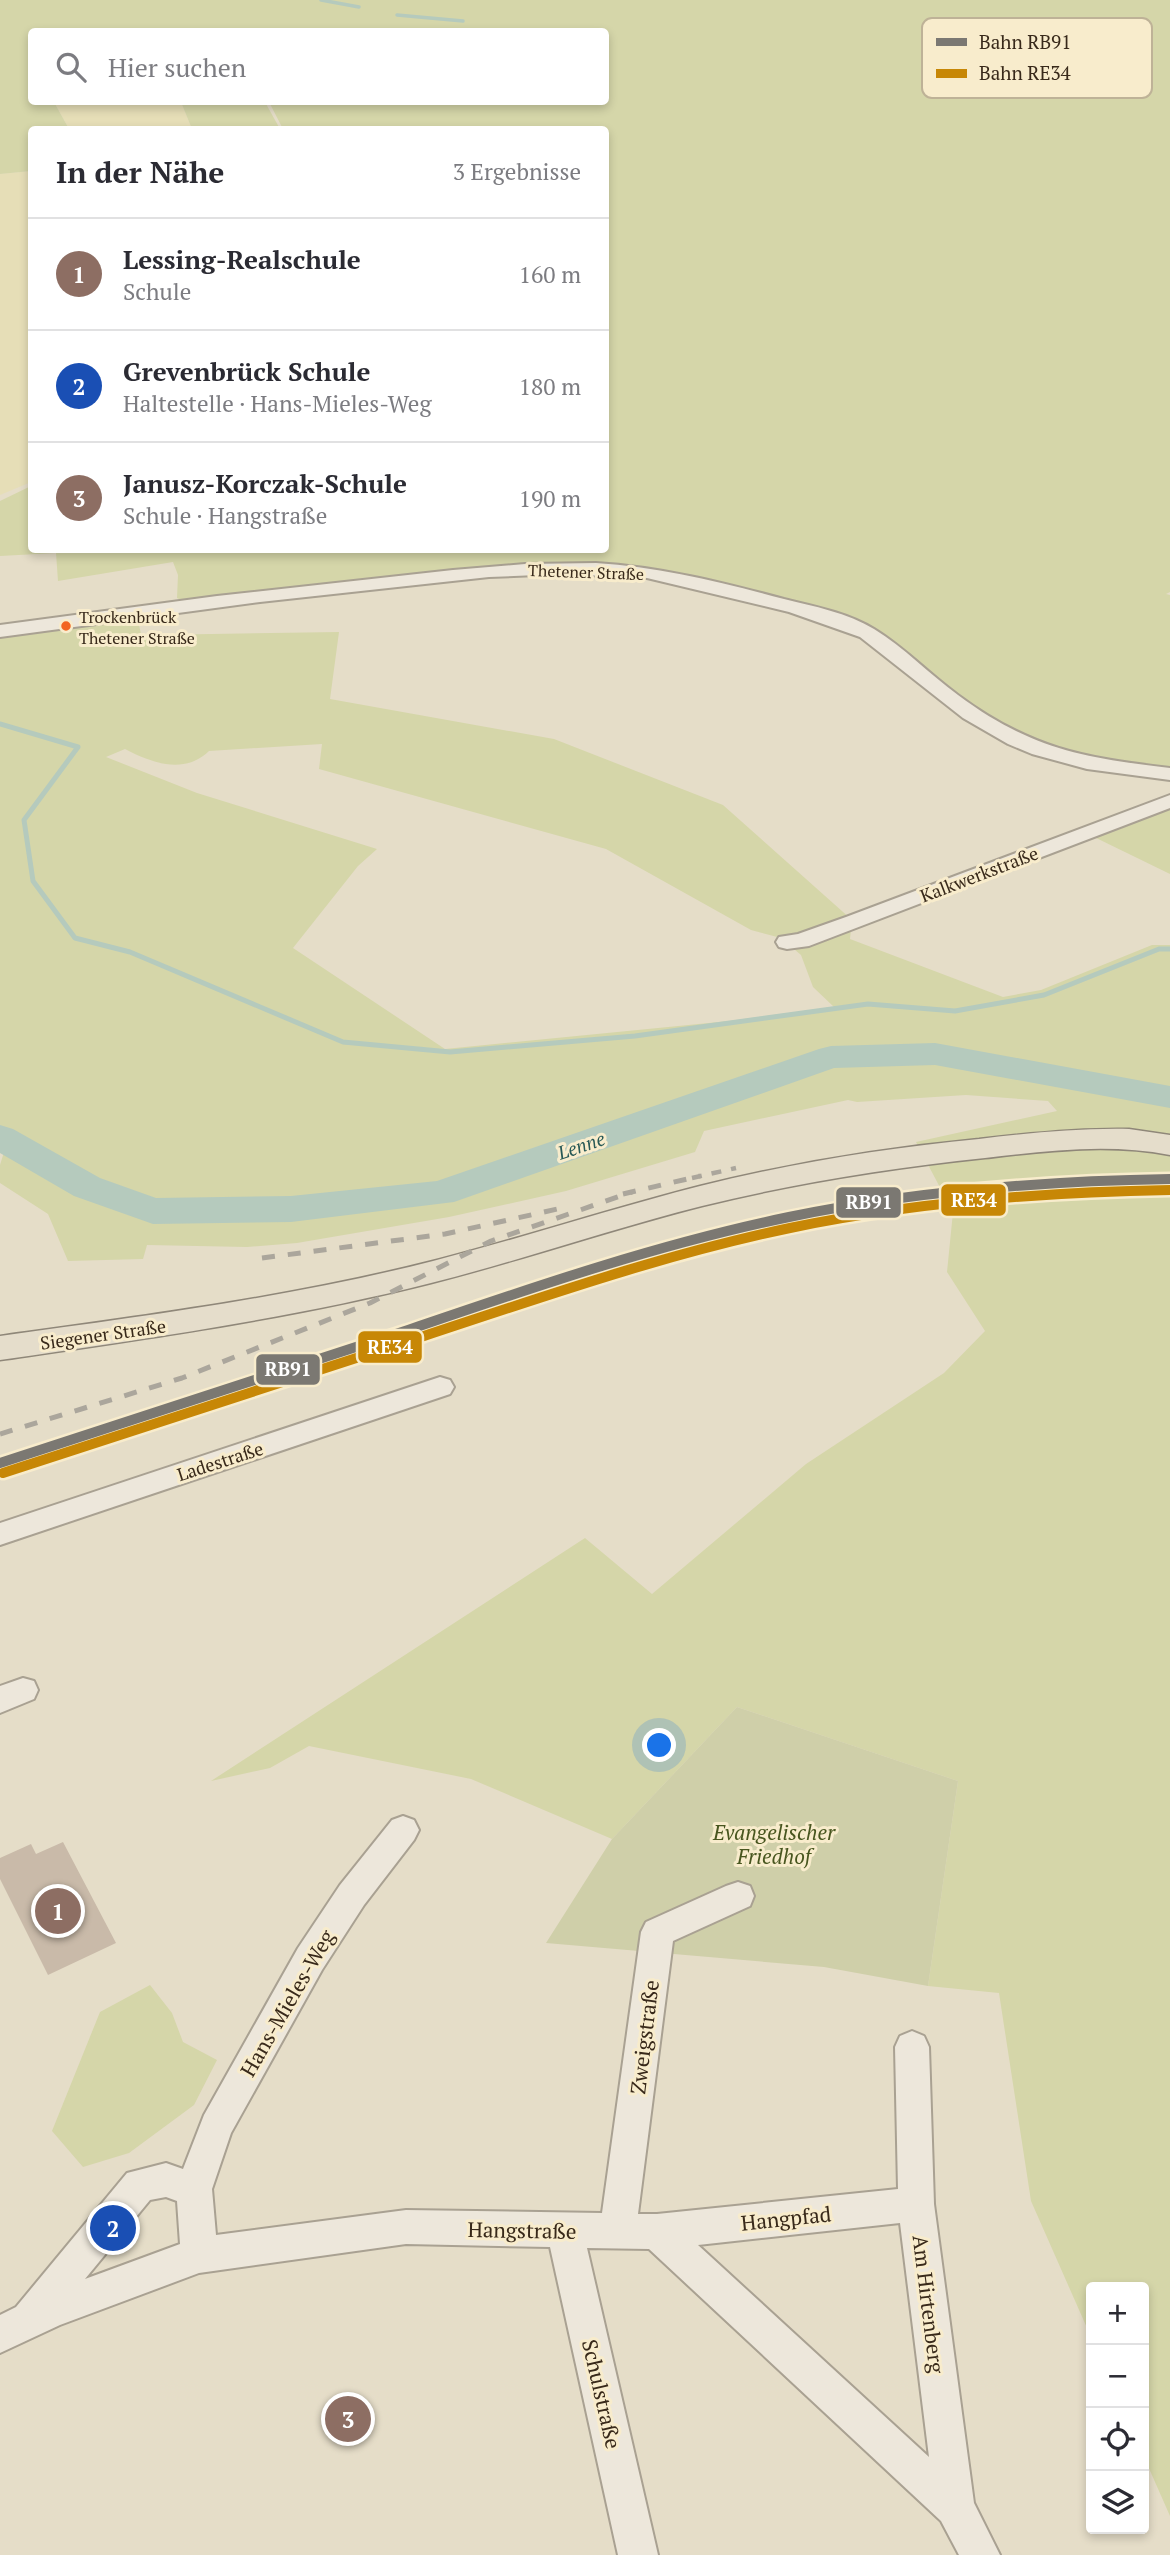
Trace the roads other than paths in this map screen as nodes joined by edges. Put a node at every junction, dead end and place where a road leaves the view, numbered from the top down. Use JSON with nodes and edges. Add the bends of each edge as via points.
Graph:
{"nodes":[{"id":1,"x":0,"y":631,"type":"edge"},
{"id":2,"x":1170,"y":774,"type":"edge"},
{"id":3,"x":1170,"y":801,"type":"edge"},
{"id":4,"x":787,"y":943,"type":"dead end"},
{"id":5,"x":1170,"y":1145,"type":"edge"},
{"id":6,"x":0,"y":1348,"type":"edge"},
{"id":7,"x":440,"y":1387,"type":"dead end"},
{"id":8,"x":0,"y":1534,"type":"edge"},
{"id":9,"x":403,"y":1830,"type":"dead end"},
{"id":10,"x":738,"y":1896,"type":"dead end"},
{"id":11,"x":912,"y":2047,"type":"dead end"},
{"id":12,"x":194,"y":2189,"type":"junction"},
{"id":13,"x":916,"y":2204,"type":"junction"},
{"id":14,"x":618,"y":2230,"type":"junction"},
{"id":15,"x":565,"y":2232,"type":"junction"},
{"id":16,"x":657,"y":2232,"type":"junction"},
{"id":17,"x":199,"y":2255,"type":"junction"},
{"id":18,"x":13,"y":2328,"type":"edge"},
{"id":19,"x":954,"y":2507,"type":"junction"},
{"id":20,"x":638,"y":2555,"type":"edge"},
{"id":21,"x":980,"y":2555,"type":"edge"}],
"edges":[{"from":1,"to":2,"type":"street","name":"Thetener Straße","via":[[262,596],[526,569],[644,572],[756,597],[846,624],[867,634],[996,731],[1038,750]]},
{"from":3,"to":4,"type":"street","name":"Kalkwerkstraße","via":[[854,922]]},
{"from":5,"to":6,"type":"main road","name":"Siegener Straße","via":[[1120,1138],[863,1163],[701,1196],[415,1276],[294,1302]]},
{"from":7,"to":8,"type":"street","name":"Ladestraße"},
{"from":9,"to":12,"type":"street","name":"Hans-Mieles-Weg","via":[[310,1959],[216,2127]]},
{"from":10,"to":14,"type":"street","name":"Zweigstraße","via":[[657,1932]]},
{"from":11,"to":13,"type":"street","name":"Am Hirtenberg"},
{"from":12,"to":17,"type":"street","name":"Hans-Mieles-Weg"},
{"from":12,"to":18,"type":"street","via":[[166,2180],[140,2185]]},
{"from":13,"to":16,"type":"street","name":"Hangpfad"},
{"from":13,"to":19,"type":"street","name":"Am Hirtenberg"},
{"from":14,"to":15,"type":"street","name":"Hangstraße"},
{"from":14,"to":16,"type":"street","name":"Hangstraße"},
{"from":15,"to":17,"type":"street","name":"Hangstraße","via":[[406,2227]]},
{"from":15,"to":20,"type":"street","name":"Schulstraße"},
{"from":16,"to":19,"type":"street"},
{"from":17,"to":18,"type":"street","name":"Hangstraße"},
{"from":19,"to":21,"type":"street","name":"Am Hirtenberg"}]}
